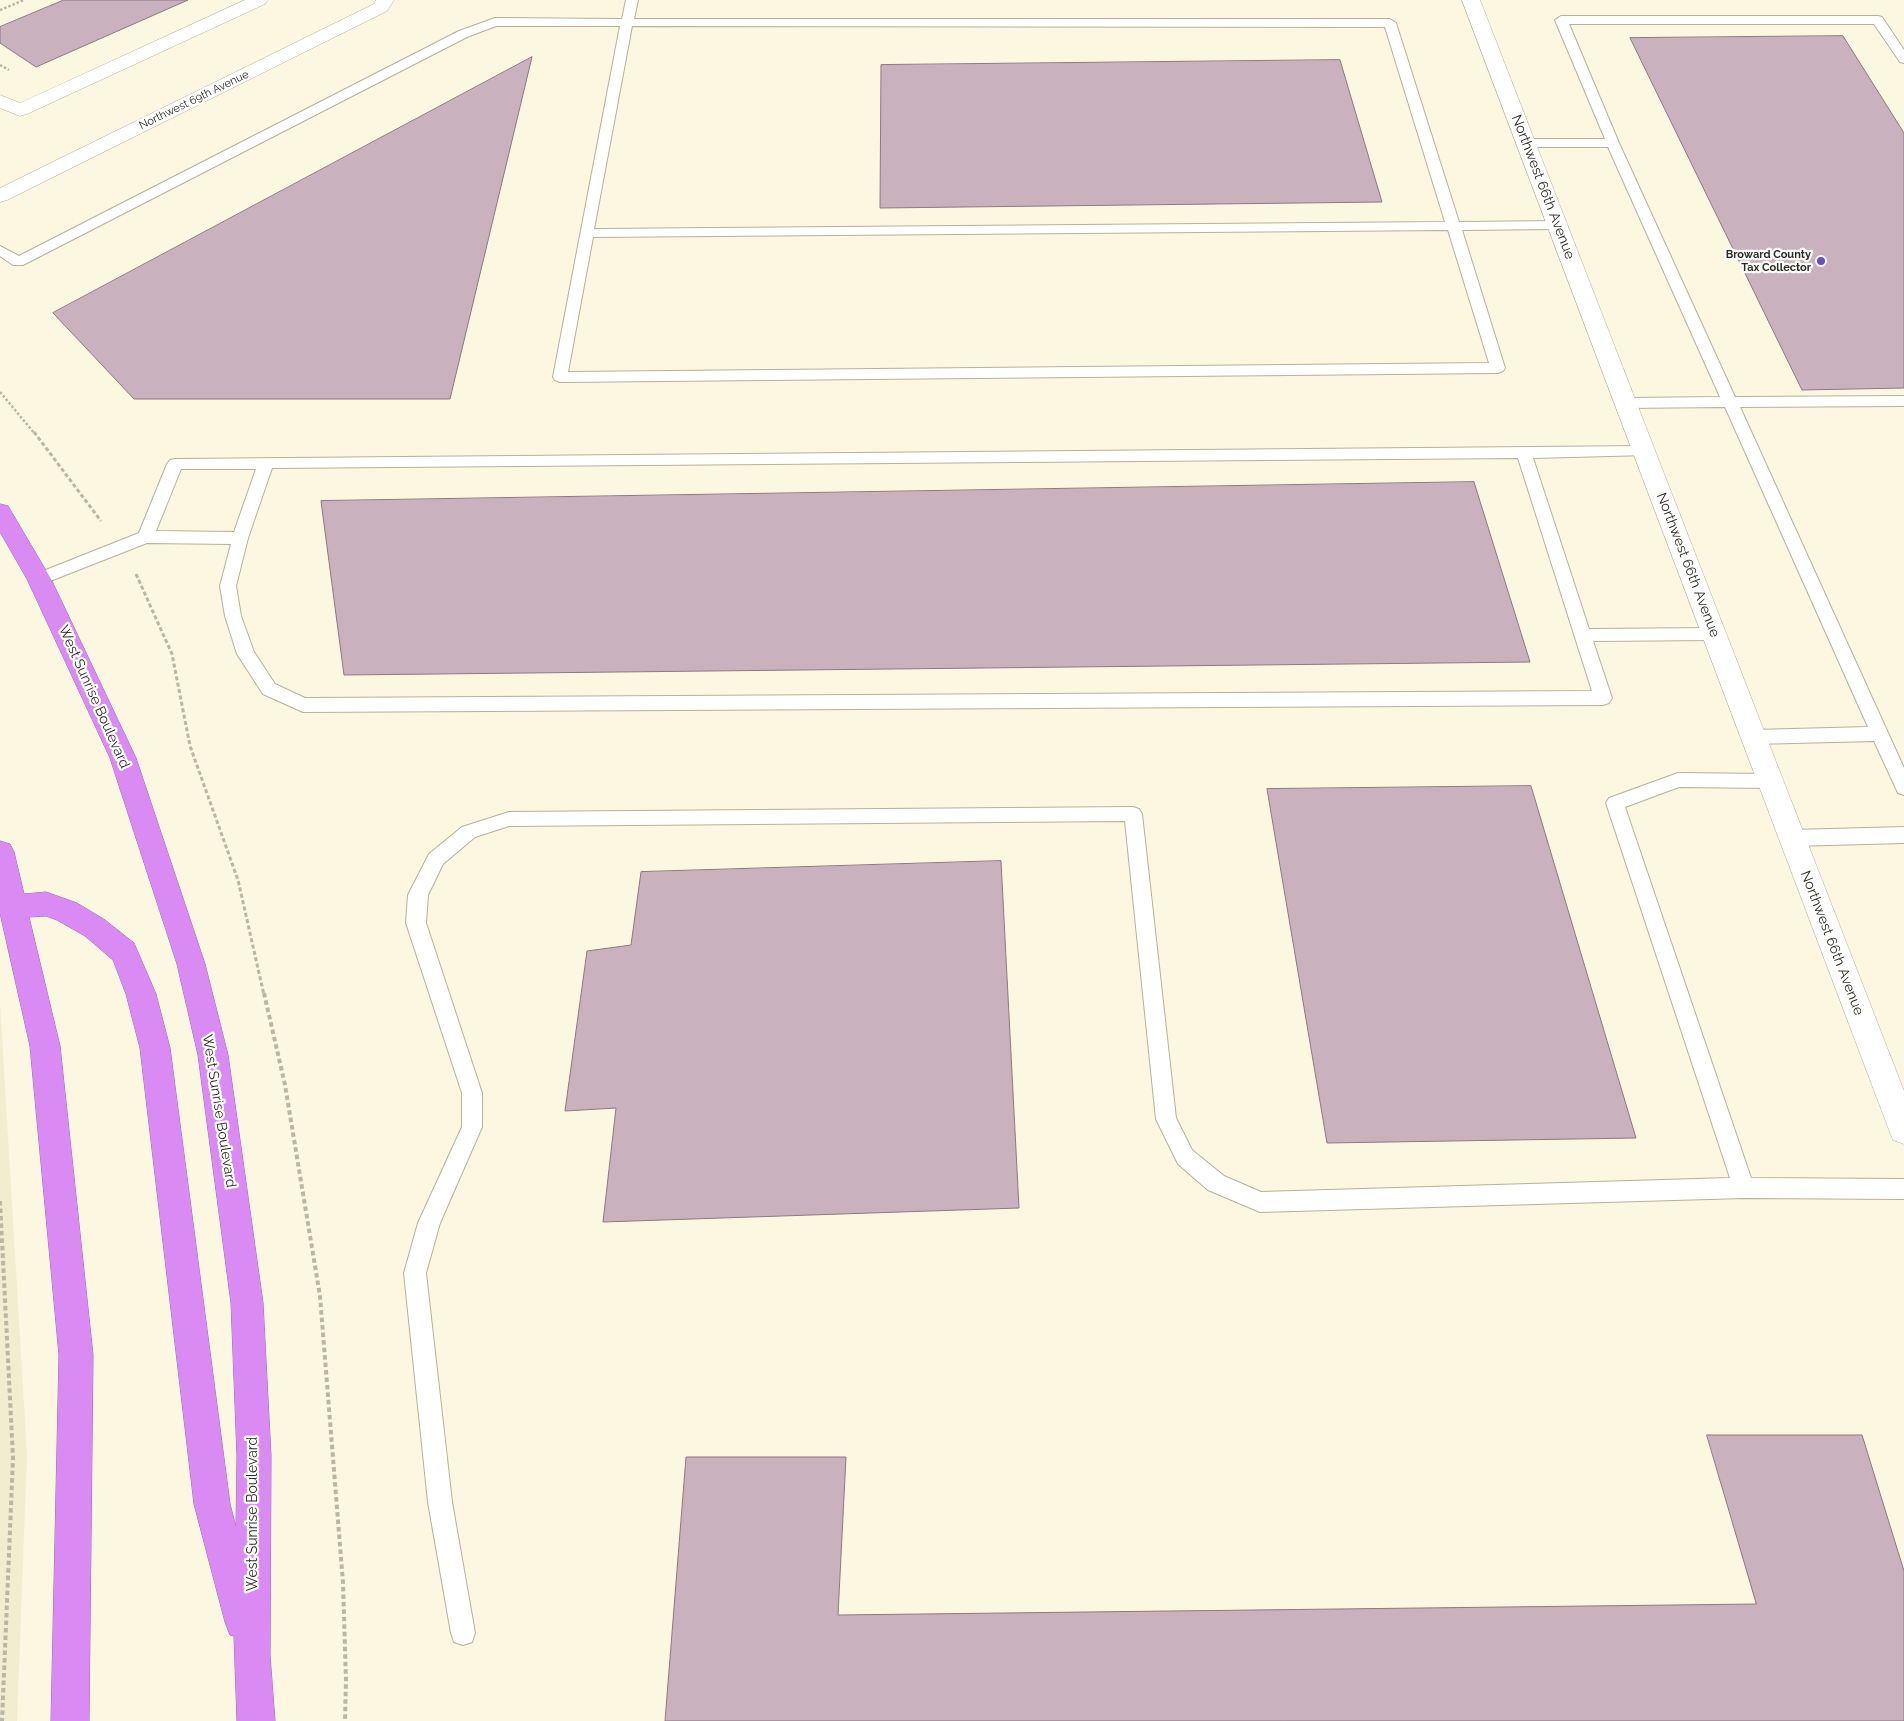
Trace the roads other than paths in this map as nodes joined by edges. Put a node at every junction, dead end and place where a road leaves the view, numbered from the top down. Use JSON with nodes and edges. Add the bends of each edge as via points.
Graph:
{"nodes":[{"id":1,"x":259,"y":0,"type":"edge"},
{"id":2,"x":385,"y":0,"type":"edge"},
{"id":3,"x":632,"y":0,"type":"edge"},
{"id":4,"x":1471,"y":0,"type":"edge"},
{"id":5,"x":627,"y":22,"type":"junction"},
{"id":6,"x":1904,"y":59,"type":"edge"},
{"id":7,"x":0,"y":100,"type":"edge"},
{"id":8,"x":1526,"y":143,"type":"junction"},
{"id":9,"x":1613,"y":143,"type":"junction"},
{"id":10,"x":0,"y":196,"type":"edge"},
{"id":11,"x":1453,"y":225,"type":"junction"},
{"id":12,"x":1558,"y":225,"type":"junction"},
{"id":13,"x":587,"y":233,"type":"junction"},
{"id":14,"x":0,"y":250,"type":"edge"},
{"id":15,"x":1904,"y":401,"type":"edge"},
{"id":16,"x":1625,"y":402,"type":"junction"},
{"id":17,"x":1730,"y":402,"type":"junction"},
{"id":18,"x":1644,"y":451,"type":"junction"},
{"id":19,"x":1524,"y":452,"type":"junction"},
{"id":20,"x":266,"y":463,"type":"junction"},
{"id":21,"x":0,"y":512,"type":"edge"},
{"id":22,"x":146,"y":537,"type":"junction"},
{"id":23,"x":240,"y":538,"type":"junction"},
{"id":24,"x":39,"y":579,"type":"junction"},
{"id":25,"x":1714,"y":634,"type":"junction"},
{"id":26,"x":1582,"y":635,"type":"junction"},
{"id":27,"x":1880,"y":734,"type":"junction"},
{"id":28,"x":1754,"y":736,"type":"junction"},
{"id":29,"x":1770,"y":781,"type":"junction"},
{"id":30,"x":1904,"y":788,"type":"edge"},
{"id":31,"x":1904,"y":836,"type":"edge"},
{"id":32,"x":1792,"y":838,"type":"junction"},
{"id":33,"x":0,"y":852,"type":"edge"},
{"id":34,"x":6,"y":908,"type":"edge"},
{"id":35,"x":1904,"y":1130,"type":"edge"},
{"id":36,"x":1744,"y":1188,"type":"junction"},
{"id":37,"x":1904,"y":1189,"type":"edge"},
{"id":38,"x":463,"y":1633,"type":"dead end"},
{"id":39,"x":252,"y":1655,"type":"junction"},
{"id":40,"x":70,"y":1721,"type":"edge"},
{"id":41,"x":256,"y":1721,"type":"edge"}],
"edges":[{"from":1,"to":7,"type":"street","via":[[20,110]]},
{"from":2,"to":10,"type":"street","name":"Northwest 69th Avenue","via":[[381,7]]},
{"from":3,"to":5,"type":"lane"},
{"from":4,"to":8,"type":"street","name":"Northwest 66th Avenue"},
{"from":5,"to":11,"type":"lane","via":[[1390,23]]},
{"from":5,"to":13,"type":"lane"},
{"from":5,"to":14,"type":"lane","via":[[495,22],[463,34],[18,262]]},
{"from":6,"to":9,"type":"lane","via":[[1878,20],[1561,20]]},
{"from":8,"to":9,"type":"lane"},
{"from":8,"to":12,"type":"street","name":"Northwest 66th Avenue"},
{"from":9,"to":17,"type":"lane"},
{"from":11,"to":12,"type":"lane"},
{"from":11,"to":13,"type":"lane"},
{"from":11,"to":13,"type":"lane","via":[[1498,368],[560,378]]},
{"from":12,"to":16,"type":"street","name":"Northwest 66th Avenue"},
{"from":15,"to":17,"type":"lane"},
{"from":16,"to":17,"type":"lane"},
{"from":16,"to":18,"type":"street","name":"Northwest 66th Avenue"},
{"from":17,"to":27,"type":"lane"},
{"from":18,"to":19,"type":"lane"},
{"from":18,"to":25,"type":"street","name":"Northwest 66th Avenue"},
{"from":19,"to":20,"type":"lane"},
{"from":19,"to":26,"type":"lane"},
{"from":20,"to":22,"type":"lane","via":[[175,464]]},
{"from":20,"to":23,"type":"lane"},
{"from":21,"to":24,"type":"highway","name":"West Sunrise Boulevard"},
{"from":22,"to":23,"type":"lane"},
{"from":22,"to":24,"type":"lane"},
{"from":23,"to":26,"type":"lane","via":[[228,586],[233,616],[246,654],[269,689],[303,705],[1603,698]]},
{"from":24,"to":39,"type":"highway","name":"West Sunrise Boulevard","via":[[123,758],[191,964],[213,1055],[247,1303],[254,1456]]},
{"from":25,"to":26,"type":"lane"},
{"from":25,"to":28,"type":"street","name":"Northwest 66th Avenue"},
{"from":27,"to":28,"type":"lane"},
{"from":27,"to":30,"type":"lane"},
{"from":28,"to":29,"type":"street","name":"Northwest 66th Avenue"},
{"from":29,"to":32,"type":"street","name":"Northwest 66th Avenue"},
{"from":29,"to":36,"type":"lane","via":[[1678,780],[1615,803]]},
{"from":31,"to":32,"type":"lane"},
{"from":32,"to":35,"type":"street","name":"Northwest 66th Avenue"},
{"from":33,"to":34,"type":"highway"},
{"from":34,"to":39,"type":"highway","via":[[46,904],[67,911],[95,928],[124,952],[140,994],[155,1048],[212,1504]]},
{"from":34,"to":40,"type":"highway","via":[[45,1046],[76,1355]]},
{"from":36,"to":37,"type":"lane"},
{"from":36,"to":38,"type":"lane","via":[[1260,1202],[1216,1183],[1185,1156],[1166,1118],[1133,814],[510,819],[469,832],[436,859],[418,895],[416,924],[472,1092],[472,1126],[429,1223],[415,1273],[440,1502]]},
{"from":39,"to":41,"type":"highway","name":"West Sunrise Boulevard"}]}
